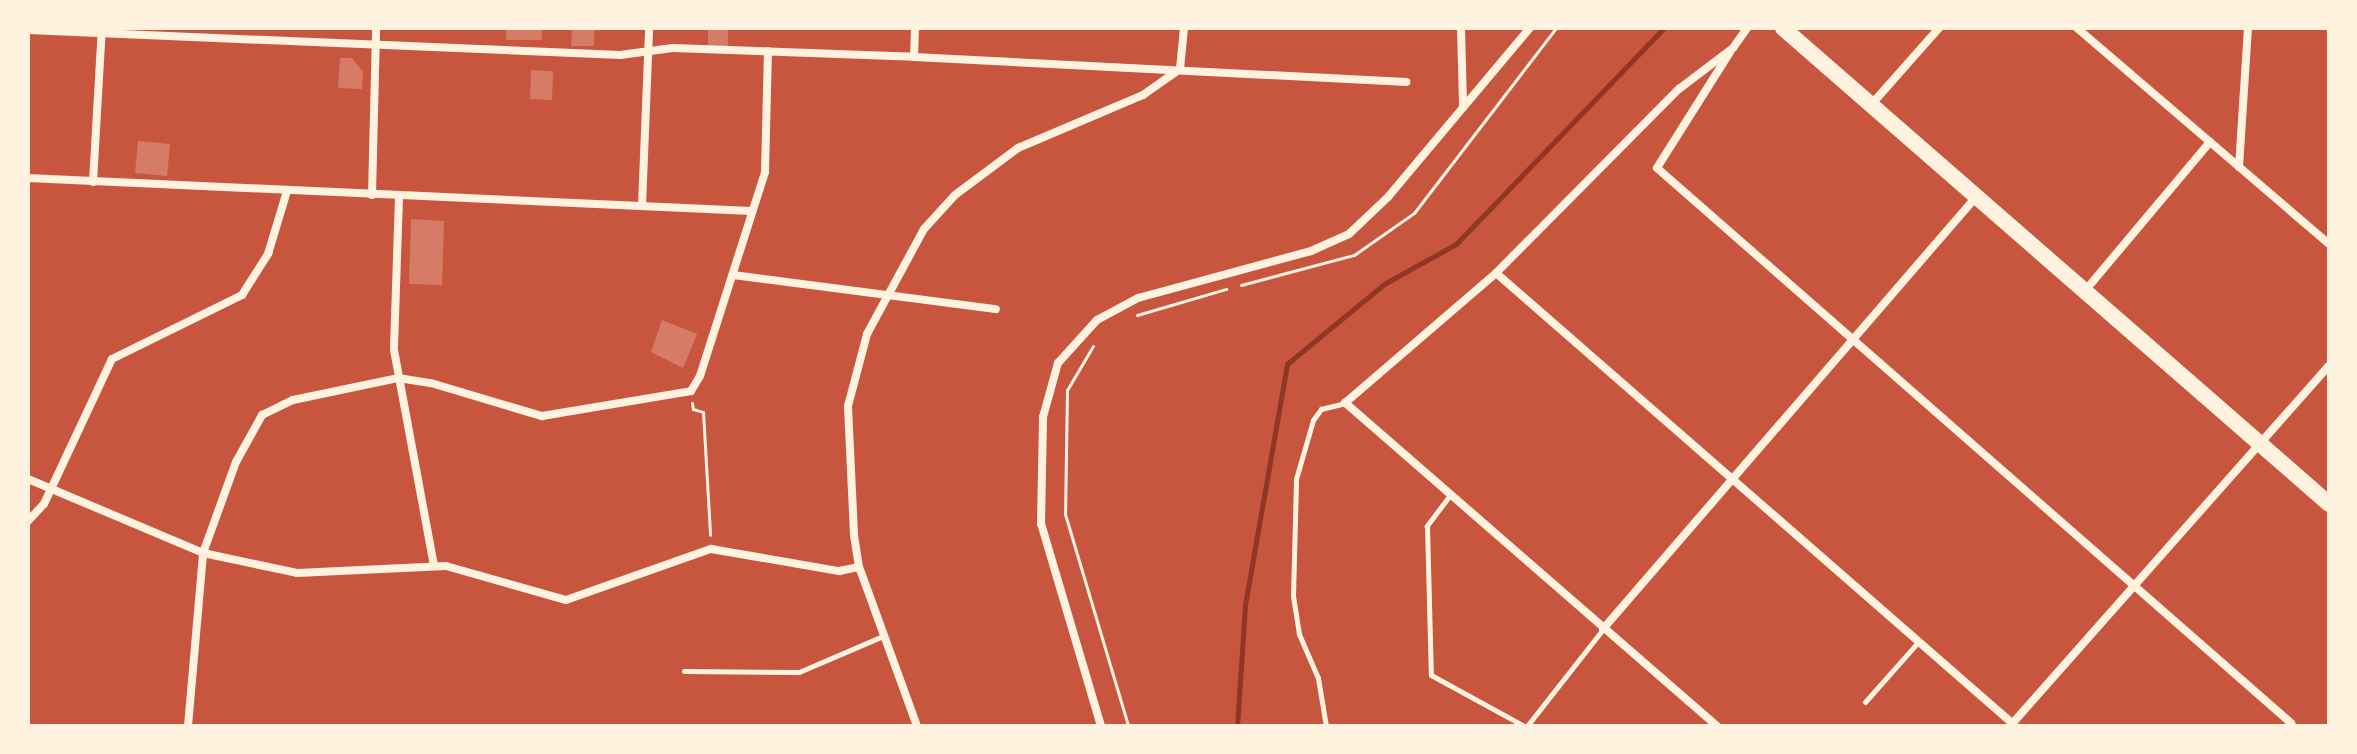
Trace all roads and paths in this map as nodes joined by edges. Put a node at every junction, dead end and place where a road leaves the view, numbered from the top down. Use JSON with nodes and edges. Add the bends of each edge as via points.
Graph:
{"nodes":[{"id":1,"x":376,"y":28,"type":"edge"},
{"id":2,"x":649,"y":28,"type":"edge"},
{"id":3,"x":915,"y":28,"type":"edge"},
{"id":4,"x":1184,"y":28,"type":"edge"},
{"id":5,"x":1461,"y":28,"type":"edge"},
{"id":6,"x":1530,"y":28,"type":"edge"},
{"id":7,"x":1556,"y":28,"type":"edge"},
{"id":8,"x":1747,"y":28,"type":"edge"},
{"id":9,"x":1783,"y":28,"type":"edge"},
{"id":10,"x":1939,"y":28,"type":"edge"},
{"id":11,"x":2077,"y":28,"type":"edge"},
{"id":12,"x":2248,"y":28,"type":"edge"},
{"id":13,"x":28,"y":30,"type":"edge"},
{"id":14,"x":102,"y":31,"type":"edge"},
{"id":15,"x":375,"y":45,"type":"junction"},
{"id":16,"x":1733,"y":48,"type":"junction"},
{"id":17,"x":768,"y":51,"type":"junction"},
{"id":18,"x":649,"y":52,"type":"junction"},
{"id":19,"x":914,"y":57,"type":"junction"},
{"id":20,"x":1180,"y":69,"type":"junction"},
{"id":21,"x":1406,"y":82,"type":"dead end"},
{"id":22,"x":1463,"y":107,"type":"junction"},
{"id":23,"x":1869,"y":107,"type":"junction"},
{"id":24,"x":2210,"y":142,"type":"junction"},
{"id":25,"x":2239,"y":167,"type":"junction"},
{"id":26,"x":28,"y":178,"type":"edge"},
{"id":27,"x":93,"y":182,"type":"junction"},
{"id":28,"x":287,"y":191,"type":"junction"},
{"id":29,"x":372,"y":195,"type":"junction"},
{"id":30,"x":399,"y":197,"type":"junction"},
{"id":31,"x":1975,"y":198,"type":"junction"},
{"id":32,"x":642,"y":206,"type":"junction"},
{"id":33,"x":751,"y":211,"type":"junction"},
{"id":34,"x":2329,"y":244,"type":"edge"},
{"id":35,"x":1496,"y":273,"type":"junction"},
{"id":36,"x":733,"y":275,"type":"junction"},
{"id":37,"x":2084,"y":292,"type":"junction"},
{"id":38,"x":888,"y":296,"type":"junction"},
{"id":39,"x":996,"y":309,"type":"dead end"},
{"id":40,"x":1125,"y":318,"type":"dead end"},
{"id":41,"x":1102,"y":337,"type":"dead end"},
{"id":42,"x":1853,"y":340,"type":"junction"},
{"id":43,"x":2329,"y":366,"type":"edge"},
{"id":44,"x":398,"y":378,"type":"junction"},
{"id":45,"x":691,"y":391,"type":"junction"},
{"id":46,"x":1345,"y":403,"type":"junction"},
{"id":47,"x":2257,"y":442,"type":"junction"},
{"id":48,"x":28,"y":479,"type":"edge"},
{"id":49,"x":1732,"y":479,"type":"junction"},
{"id":50,"x":51,"y":489,"type":"junction"},
{"id":51,"x":1451,"y":494,"type":"junction"},
{"id":52,"x":2329,"y":504,"type":"edge"},
{"id":53,"x":28,"y":521,"type":"edge"},
{"id":54,"x":711,"y":549,"type":"junction"},
{"id":55,"x":203,"y":553,"type":"junction"},
{"id":56,"x":434,"y":565,"type":"junction"},
{"id":57,"x":859,"y":567,"type":"junction"},
{"id":58,"x":2133,"y":585,"type":"junction"},
{"id":59,"x":1603,"y":629,"type":"junction"},
{"id":60,"x":884,"y":635,"type":"junction"},
{"id":61,"x":1918,"y":642,"type":"junction"},
{"id":62,"x":684,"y":671,"type":"dead end"},
{"id":63,"x":1865,"y":702,"type":"dead end"},
{"id":64,"x":2291,"y":723,"type":"dead end"},
{"id":65,"x":2011,"y":725,"type":"edge"},
{"id":66,"x":188,"y":726,"type":"edge"},
{"id":67,"x":917,"y":726,"type":"edge"},
{"id":68,"x":1101,"y":726,"type":"edge"},
{"id":69,"x":1128,"y":726,"type":"edge"},
{"id":70,"x":1326,"y":726,"type":"edge"},
{"id":71,"x":1526,"y":726,"type":"edge"},
{"id":72,"x":1717,"y":726,"type":"edge"}],
"edges":[{"from":1,"to":15,"type":"street"},
{"from":2,"to":18,"type":"street"},
{"from":3,"to":19,"type":"street"},
{"from":4,"to":20,"type":"street"},
{"from":5,"to":22,"type":"street"},
{"from":6,"to":22,"type":"street"},
{"from":7,"to":40,"type":"path","via":[[1430,196],[1354,255]]},
{"from":8,"to":16,"type":"street"},
{"from":9,"to":23,"type":"main road"},
{"from":10,"to":23,"type":"street"},
{"from":11,"to":24,"type":"street"},
{"from":12,"to":25,"type":"street"},
{"from":13,"to":14,"type":"street"},
{"from":14,"to":15,"type":"street"},
{"from":14,"to":27,"type":"street"},
{"from":15,"to":18,"type":"street"},
{"from":15,"to":29,"type":"street"},
{"from":16,"to":35,"type":"street","via":[[1679,89]]},
{"from":16,"to":42,"type":"street","via":[[1657,168]]},
{"from":17,"to":18,"type":"street"},
{"from":17,"to":19,"type":"street"},
{"from":17,"to":33,"type":"street","via":[[769,154]]},
{"from":18,"to":32,"type":"street"},
{"from":19,"to":20,"type":"street"},
{"from":20,"to":21,"type":"street"},
{"from":20,"to":38,"type":"street","via":[[1143,95],[1018,148],[955,195],[924,229]]},
{"from":22,"to":68,"type":"street","via":[[1388,197],[1349,234],[1311,251],[1138,298],[1097,320],[1058,363],[1043,417],[1041,524]]},
{"from":23,"to":31,"type":"main road"},
{"from":24,"to":25,"type":"street"},
{"from":24,"to":37,"type":"street"},
{"from":25,"to":34,"type":"street"},
{"from":26,"to":27,"type":"street"},
{"from":27,"to":28,"type":"street"},
{"from":28,"to":29,"type":"street"},
{"from":28,"to":50,"type":"street","via":[[268,254],[242,295],[112,359]]},
{"from":29,"to":30,"type":"street"},
{"from":30,"to":32,"type":"street"},
{"from":30,"to":44,"type":"street","via":[[393,332]]},
{"from":31,"to":37,"type":"main road"},
{"from":31,"to":42,"type":"street"},
{"from":32,"to":33,"type":"street"},
{"from":33,"to":36,"type":"street"},
{"from":35,"to":46,"type":"street"},
{"from":35,"to":49,"type":"street"},
{"from":36,"to":38,"type":"street"},
{"from":36,"to":45,"type":"street"},
{"from":37,"to":47,"type":"main road"},
{"from":38,"to":39,"type":"street"},
{"from":38,"to":57,"type":"street","via":[[867,334],[848,406]]},
{"from":41,"to":69,"type":"path","via":[[1067,390],[1065,514]]},
{"from":42,"to":49,"type":"street"},
{"from":42,"to":58,"type":"street"},
{"from":43,"to":47,"type":"street"},
{"from":44,"to":45,"type":"street","via":[[542,416]]},
{"from":44,"to":55,"type":"street","via":[[293,400],[262,415],[236,462]]},
{"from":44,"to":56,"type":"street"},
{"from":45,"to":54,"type":"path","via":[[693,409],[703,412]]},
{"from":46,"to":51,"type":"street"},
{"from":46,"to":70,"type":"lane","via":[[1321,409],[1313,420],[1296,479],[1293,596],[1299,634],[1318,678]]},
{"from":47,"to":52,"type":"main road"},
{"from":47,"to":58,"type":"street"},
{"from":48,"to":50,"type":"street"},
{"from":49,"to":59,"type":"street"},
{"from":49,"to":61,"type":"street"},
{"from":50,"to":53,"type":"street"},
{"from":50,"to":55,"type":"street"},
{"from":51,"to":59,"type":"street"},
{"from":51,"to":71,"type":"lane","via":[[1427,526],[1431,675]]},
{"from":54,"to":56,"type":"street","via":[[566,600]]},
{"from":54,"to":57,"type":"street","via":[[839,571]]},
{"from":55,"to":56,"type":"street","via":[[323,574]]},
{"from":55,"to":66,"type":"street"},
{"from":57,"to":60,"type":"street"},
{"from":58,"to":64,"type":"street"},
{"from":58,"to":65,"type":"street"},
{"from":59,"to":71,"type":"lane"},
{"from":59,"to":72,"type":"street"},
{"from":60,"to":62,"type":"lane","via":[[792,673]]},
{"from":60,"to":67,"type":"street"},
{"from":61,"to":63,"type":"lane"},
{"from":61,"to":65,"type":"street"}]}
